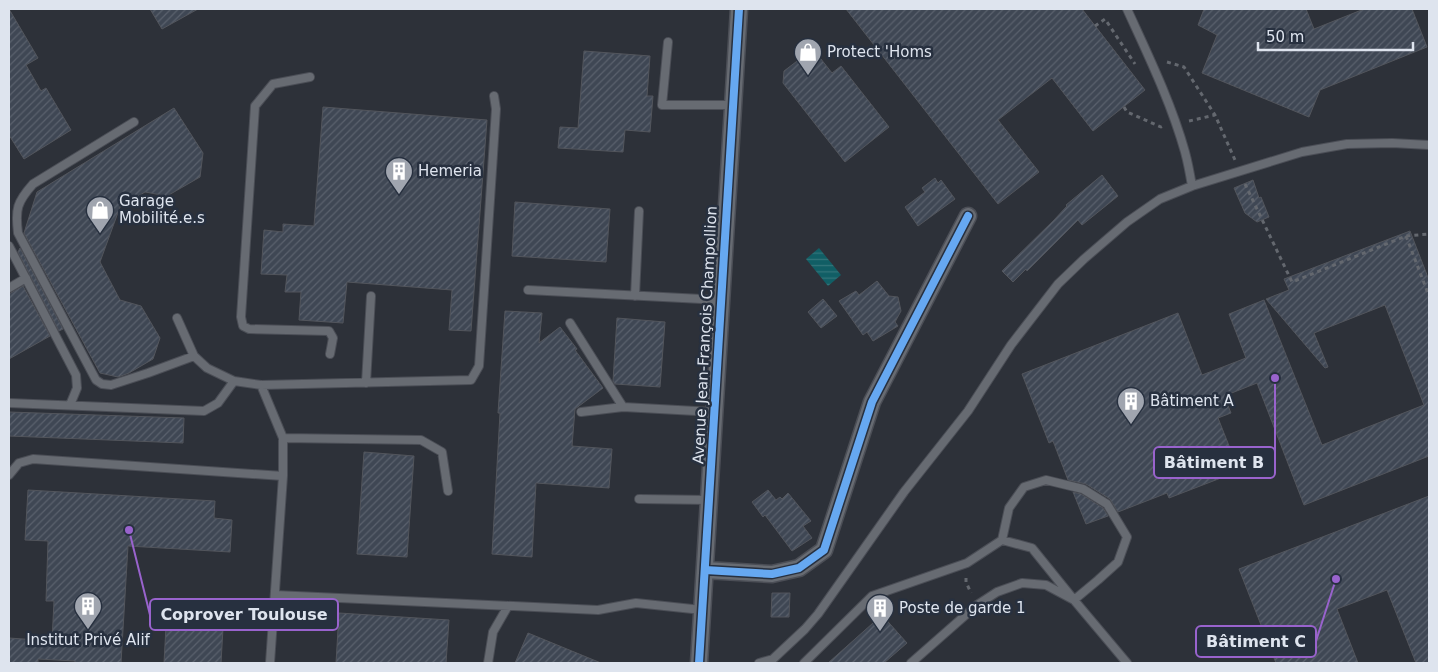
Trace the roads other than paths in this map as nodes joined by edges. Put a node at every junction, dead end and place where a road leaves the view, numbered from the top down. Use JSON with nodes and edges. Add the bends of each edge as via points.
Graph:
{"nodes":[{"id":1,"x":739,"y":9,"type":"edge"},
{"id":2,"x":1127,"y":9,"type":"edge"},
{"id":3,"x":668,"y":42,"type":"dead end"},
{"id":4,"x":310,"y":77,"type":"dead end"},
{"id":5,"x":494,"y":96,"type":"dead end"},
{"id":6,"x":732,"y":106,"type":"junction"},
{"id":7,"x":134,"y":122,"type":"dead end"},
{"id":8,"x":1429,"y":145,"type":"edge"},
{"id":9,"x":1192,"y":186,"type":"junction"},
{"id":10,"x":640,"y":211,"type":"dead end"},
{"id":11,"x":968,"y":216,"type":"dead end"},
{"id":12,"x":9,"y":246,"type":"edge"},
{"id":13,"x":26,"y":278,"type":"junction"},
{"id":14,"x":9,"y":288,"type":"edge"},
{"id":15,"x":528,"y":290,"type":"dead end"},
{"id":16,"x":371,"y":296,"type":"dead end"},
{"id":17,"x":635,"y":296,"type":"junction"},
{"id":18,"x":721,"y":300,"type":"junction"},
{"id":19,"x":176,"y":318,"type":"dead end"},
{"id":20,"x":570,"y":323,"type":"dead end"},
{"id":21,"x":330,"y":354,"type":"dead end"},
{"id":22,"x":194,"y":356,"type":"junction"},
{"id":23,"x":234,"y":381,"type":"junction"},
{"id":24,"x":366,"y":383,"type":"junction"},
{"id":25,"x":261,"y":385,"type":"junction"},
{"id":26,"x":9,"y":403,"type":"edge"},
{"id":27,"x":70,"y":405,"type":"junction"},
{"id":28,"x":623,"y":407,"type":"junction"},
{"id":29,"x":581,"y":412,"type":"dead end"},
{"id":30,"x":714,"y":412,"type":"junction"},
{"id":31,"x":283,"y":438,"type":"junction"},
{"id":32,"x":9,"y":475,"type":"edge"},
{"id":33,"x":283,"y":476,"type":"junction"},
{"id":34,"x":448,"y":491,"type":"dead end"},
{"id":35,"x":639,"y":499,"type":"dead end"},
{"id":36,"x":709,"y":500,"type":"junction"},
{"id":37,"x":1002,"y":540,"type":"junction"},
{"id":38,"x":705,"y":570,"type":"junction"},
{"id":39,"x":274,"y":596,"type":"junction"},
{"id":40,"x":1074,"y":600,"type":"junction"},
{"id":41,"x":508,"y":606,"type":"junction"},
{"id":42,"x":702,"y":610,"type":"junction"},
{"id":43,"x":270,"y":663,"type":"edge"},
{"id":44,"x":488,"y":663,"type":"edge"},
{"id":45,"x":700,"y":663,"type":"edge"},
{"id":46,"x":759,"y":663,"type":"edge"},
{"id":47,"x":804,"y":663,"type":"edge"},
{"id":48,"x":911,"y":663,"type":"edge"},
{"id":49,"x":1127,"y":663,"type":"edge"}],
"edges":[{"from":1,"to":6,"type":"street","name":"Avenue Jean-François Champollion"},
{"from":2,"to":9,"type":"lane","via":[[1183,146]]},
{"from":3,"to":6,"type":"lane","via":[[662,105]]},
{"from":4,"to":21,"type":"lane","via":[[273,84],[255,106],[241,317],[243,326],[249,329],[329,332],[333,338]]},
{"from":5,"to":24,"type":"lane","via":[[496,109],[480,366],[471,380]]},
{"from":6,"to":18,"type":"street","name":"Avenue Jean-François Champollion"},
{"from":7,"to":22,"type":"lane","via":[[33,184],[20,199],[16,216],[18,232],[96,380],[111,385]]},
{"from":8,"to":9,"type":"lane","via":[[1392,142],[1347,144],[1302,152]]},
{"from":9,"to":46,"type":"lane","via":[[1160,199],[1127,222],[1058,284],[818,614],[773,659]]},
{"from":10,"to":17,"type":"lane"},
{"from":11,"to":38,"type":"street","via":[[872,402],[824,550],[799,568],[772,574]]},
{"from":12,"to":13,"type":"lane"},
{"from":13,"to":14,"type":"lane"},
{"from":13,"to":27,"type":"lane","via":[[76,375],[77,388]]},
{"from":15,"to":17,"type":"lane"},
{"from":16,"to":24,"type":"lane"},
{"from":17,"to":18,"type":"lane"},
{"from":18,"to":30,"type":"street","name":"Avenue Jean-François Champollion"},
{"from":19,"to":22,"type":"lane"},
{"from":20,"to":28,"type":"lane"},
{"from":22,"to":23,"type":"lane","via":[[207,368]]},
{"from":23,"to":25,"type":"lane"},
{"from":23,"to":27,"type":"lane","via":[[218,403],[204,411]]},
{"from":24,"to":25,"type":"lane"},
{"from":25,"to":31,"type":"lane"},
{"from":26,"to":27,"type":"lane"},
{"from":28,"to":29,"type":"lane"},
{"from":28,"to":30,"type":"lane"},
{"from":30,"to":36,"type":"street","name":"Avenue Jean-François Champollion"},
{"from":31,"to":33,"type":"lane"},
{"from":31,"to":34,"type":"lane","via":[[421,440],[442,452]]},
{"from":32,"to":33,"type":"lane","via":[[19,463],[33,459]]},
{"from":33,"to":39,"type":"lane"},
{"from":35,"to":36,"type":"lane"},
{"from":36,"to":38,"type":"street","name":"Avenue Jean-François Champollion"},
{"from":37,"to":40,"type":"lane","via":[[1032,548]]},
{"from":37,"to":40,"type":"lane","via":[[1008,508],[1024,487],[1046,480],[1083,489],[1107,504],[1127,537],[1118,562]]},
{"from":37,"to":47,"type":"lane","via":[[967,563],[872,596]]},
{"from":38,"to":42,"type":"street","name":"Avenue Jean-François Champollion"},
{"from":39,"to":41,"type":"lane"},
{"from":39,"to":43,"type":"lane"},
{"from":40,"to":48,"type":"lane","via":[[1046,585],[1022,583],[997,592],[977,605]]},
{"from":40,"to":49,"type":"lane"},
{"from":41,"to":42,"type":"lane","via":[[598,610],[636,603]]},
{"from":41,"to":44,"type":"lane","via":[[493,632]]},
{"from":42,"to":45,"type":"street","name":"Avenue Jean-François Champollion"}]}
